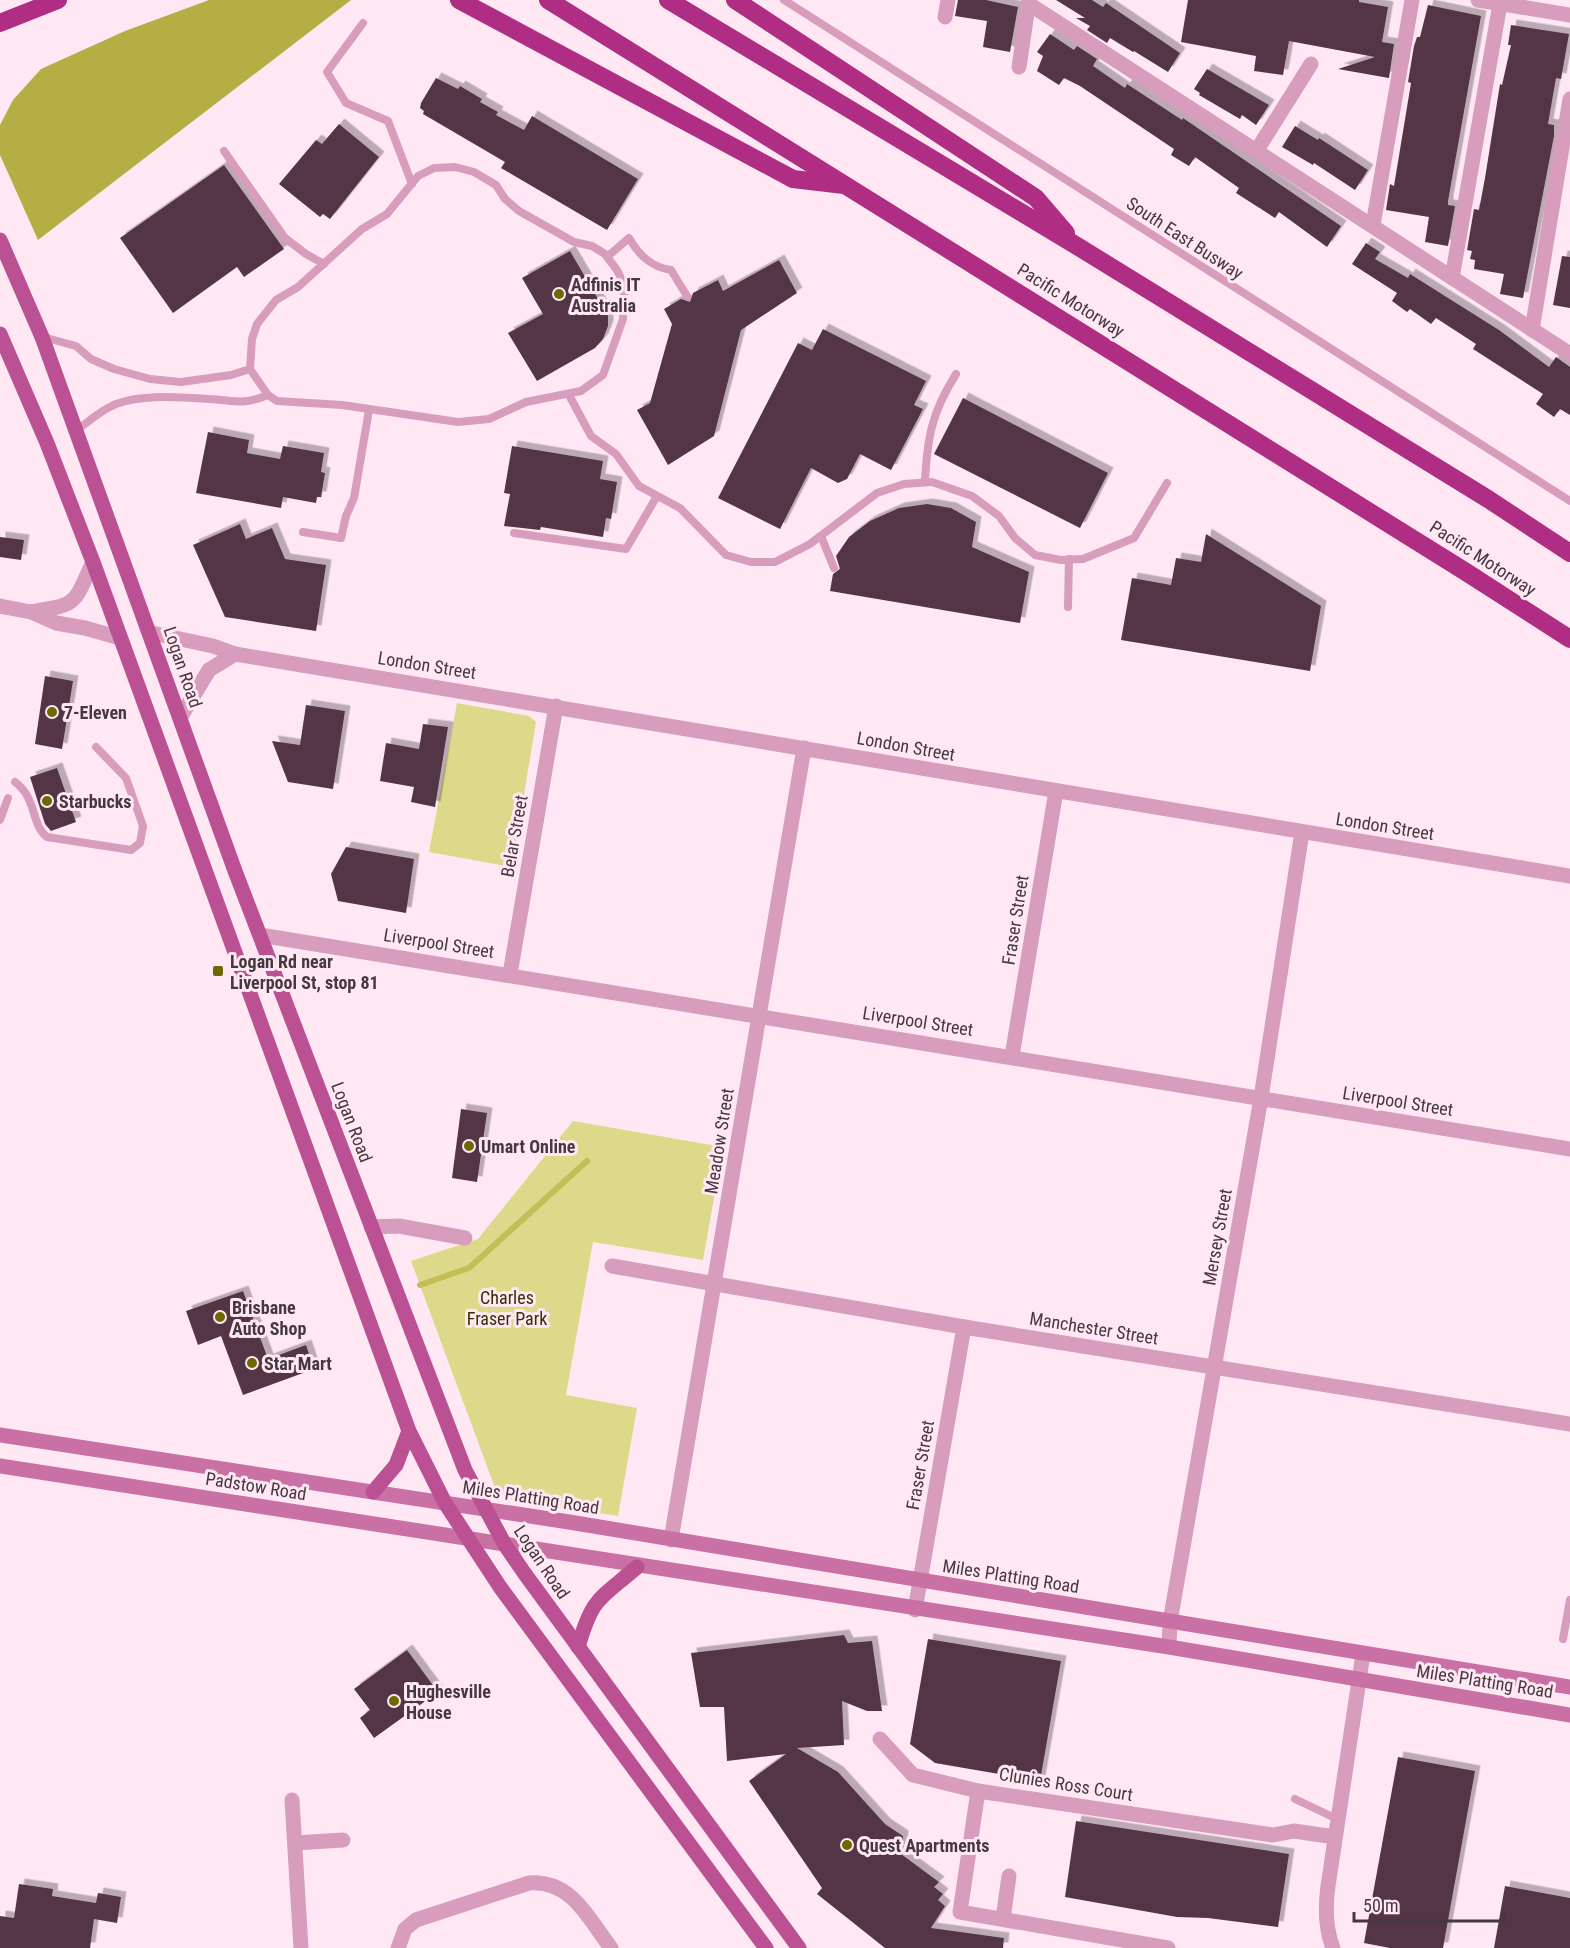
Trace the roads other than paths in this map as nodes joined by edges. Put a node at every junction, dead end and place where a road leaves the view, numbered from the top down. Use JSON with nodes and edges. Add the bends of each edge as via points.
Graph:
{"nodes":[{"id":1,"x":58,"y":0,"type":"edge"},
{"id":2,"x":459,"y":0,"type":"edge"},
{"id":3,"x":548,"y":0,"type":"edge"},
{"id":4,"x":668,"y":0,"type":"edge"},
{"id":5,"x":735,"y":0,"type":"edge"},
{"id":6,"x":784,"y":0,"type":"edge"},
{"id":7,"x":948,"y":0,"type":"edge"},
{"id":8,"x":1412,"y":0,"type":"edge"},
{"id":9,"x":1478,"y":0,"type":"edge"},
{"id":10,"x":1029,"y":2,"type":"edge"},
{"id":11,"x":1500,"y":4,"type":"junction"},
{"id":12,"x":1570,"y":15,"type":"edge"},
{"id":13,"x":945,"y":17,"type":"dead end"},
{"id":14,"x":0,"y":23,"type":"edge"},
{"id":15,"x":363,"y":23,"type":"dead end"},
{"id":16,"x":1311,"y":64,"type":"dead end"},
{"id":17,"x":1019,"y":67,"type":"dead end"},
{"id":18,"x":1570,"y":99,"type":"edge"},
{"id":19,"x":1257,"y":150,"type":"junction"},
{"id":20,"x":224,"y":151,"type":"dead end"},
{"id":21,"x":412,"y":184,"type":"junction"},
{"id":22,"x":849,"y":186,"type":"junction"},
{"id":23,"x":1373,"y":225,"type":"junction"},
{"id":24,"x":0,"y":240,"type":"edge"},
{"id":25,"x":1077,"y":246,"type":"junction"},
{"id":26,"x":607,"y":257,"type":"junction"},
{"id":27,"x":324,"y":264,"type":"junction"},
{"id":28,"x":1452,"y":278,"type":"junction"},
{"id":29,"x":687,"y":296,"type":"dead end"},
{"id":30,"x":1532,"y":330,"type":"junction"},
{"id":31,"x":0,"y":334,"type":"edge"},
{"id":32,"x":42,"y":337,"type":"junction"},
{"id":33,"x":1570,"y":354,"type":"edge"},
{"id":34,"x":250,"y":369,"type":"junction"},
{"id":35,"x":956,"y":374,"type":"dead end"},
{"id":36,"x":268,"y":395,"type":"junction"},
{"id":37,"x":569,"y":395,"type":"junction"},
{"id":38,"x":369,"y":410,"type":"junction"},
{"id":39,"x":77,"y":430,"type":"junction"},
{"id":40,"x":925,"y":482,"type":"junction"},
{"id":41,"x":1167,"y":483,"type":"dead end"},
{"id":42,"x":657,"y":496,"type":"junction"},
{"id":43,"x":1570,"y":501,"type":"edge"},
{"id":44,"x":303,"y":532,"type":"dead end"},
{"id":45,"x":514,"y":533,"type":"dead end"},
{"id":46,"x":821,"y":536,"type":"junction"},
{"id":47,"x":1570,"y":553,"type":"edge"},
{"id":48,"x":1070,"y":559,"type":"junction"},
{"id":49,"x":93,"y":562,"type":"junction"},
{"id":50,"x":834,"y":568,"type":"dead end"},
{"id":51,"x":0,"y":606,"type":"edge"},
{"id":52,"x":1068,"y":607,"type":"dead end"},
{"id":53,"x":31,"y":612,"type":"junction"},
{"id":54,"x":152,"y":633,"type":"junction"},
{"id":55,"x":120,"y":638,"type":"junction"},
{"id":56,"x":1570,"y":639,"type":"edge"},
{"id":57,"x":235,"y":654,"type":"junction"},
{"id":58,"x":556,"y":706,"type":"junction"},
{"id":59,"x":180,"y":718,"type":"junction"},
{"id":60,"x":96,"y":747,"type":"dead end"},
{"id":61,"x":804,"y":748,"type":"junction"},
{"id":62,"x":15,"y":782,"type":"dead end"},
{"id":63,"x":1056,"y":791,"type":"junction"},
{"id":64,"x":8,"y":798,"type":"dead end"},
{"id":65,"x":0,"y":820,"type":"edge"},
{"id":66,"x":1302,"y":832,"type":"junction"},
{"id":67,"x":1570,"y":876,"type":"edge"},
{"id":68,"x":260,"y":935,"type":"junction"},
{"id":69,"x":510,"y":974,"type":"junction"},
{"id":70,"x":759,"y":1015,"type":"junction"},
{"id":71,"x":1012,"y":1056,"type":"junction"},
{"id":72,"x":1261,"y":1098,"type":"junction"},
{"id":73,"x":1570,"y":1149,"type":"edge"},
{"id":74,"x":371,"y":1227,"type":"junction"},
{"id":75,"x":465,"y":1238,"type":"dead end"},
{"id":76,"x":612,"y":1266,"type":"dead end"},
{"id":77,"x":714,"y":1285,"type":"junction"},
{"id":78,"x":964,"y":1326,"type":"junction"},
{"id":79,"x":1214,"y":1367,"type":"junction"},
{"id":80,"x":1570,"y":1424,"type":"edge"},
{"id":81,"x":409,"y":1431,"type":"junction"},
{"id":82,"x":0,"y":1435,"type":"edge"},
{"id":83,"x":0,"y":1466,"type":"edge"},
{"id":84,"x":373,"y":1492,"type":"junction"},
{"id":85,"x":446,"y":1503,"type":"junction"},
{"id":86,"x":485,"y":1509,"type":"junction"},
{"id":87,"x":468,"y":1539,"type":"junction"},
{"id":88,"x":671,"y":1540,"type":"junction"},
{"id":89,"x":505,"y":1545,"type":"junction"},
{"id":90,"x":637,"y":1567,"type":"junction"},
{"id":91,"x":920,"y":1581,"type":"junction"},
{"id":92,"x":1570,"y":1600,"type":"edge"},
{"id":93,"x":915,"y":1610,"type":"junction"},
{"id":94,"x":1170,"y":1622,"type":"junction"},
{"id":95,"x":1563,"y":1639,"type":"dead end"},
{"id":96,"x":578,"y":1647,"type":"junction"},
{"id":97,"x":1168,"y":1647,"type":"junction"},
{"id":98,"x":1363,"y":1654,"type":"junction"},
{"id":99,"x":1360,"y":1681,"type":"junction"},
{"id":100,"x":1570,"y":1687,"type":"edge"},
{"id":101,"x":1570,"y":1715,"type":"edge"},
{"id":102,"x":880,"y":1739,"type":"dead end"},
{"id":103,"x":978,"y":1791,"type":"junction"},
{"id":104,"x":1294,"y":1799,"type":"dead end"},
{"id":105,"x":292,"y":1800,"type":"dead end"},
{"id":106,"x":1337,"y":1819,"type":"junction"},
{"id":107,"x":1335,"y":1837,"type":"junction"},
{"id":108,"x":343,"y":1840,"type":"dead end"},
{"id":109,"x":295,"y":1843,"type":"junction"},
{"id":110,"x":1009,"y":1876,"type":"dead end"},
{"id":111,"x":1003,"y":1919,"type":"junction"},
{"id":112,"x":301,"y":1948,"type":"edge"},
{"id":113,"x":398,"y":1948,"type":"edge"},
{"id":114,"x":611,"y":1948,"type":"edge"},
{"id":115,"x":766,"y":1948,"type":"edge"},
{"id":116,"x":799,"y":1948,"type":"edge"},
{"id":117,"x":1168,"y":1948,"type":"edge"},
{"id":118,"x":1333,"y":1948,"type":"edge"}],
"edges":[{"from":1,"to":14,"type":"highway"},
{"from":2,"to":22,"type":"highway","via":[[793,179]]},
{"from":3,"to":22,"type":"highway","name":"Pacific Motorway"},
{"from":4,"to":25,"type":"highway"},
{"from":5,"to":25,"type":"highway","via":[[1036,198]]},
{"from":6,"to":43,"type":"lane","name":"South East Busway"},
{"from":7,"to":13,"type":"street"},
{"from":8,"to":23,"type":"street"},
{"from":9,"to":11,"type":"street"},
{"from":10,"to":17,"type":"street"},
{"from":10,"to":19,"type":"street"},
{"from":11,"to":12,"type":"street"},
{"from":11,"to":28,"type":"street"},
{"from":15,"to":21,"type":"lane","via":[[327,72],[346,103],[388,121]]},
{"from":16,"to":19,"type":"street"},
{"from":18,"to":30,"type":"street"},
{"from":19,"to":23,"type":"street"},
{"from":20,"to":27,"type":"lane","via":[[285,238]]},
{"from":21,"to":26,"type":"lane","via":[[434,168],[455,167],[474,172],[496,185],[519,211]]},
{"from":21,"to":27,"type":"lane","via":[[387,214],[362,229]]},
{"from":22,"to":56,"type":"highway","name":"Pacific Motorway"},
{"from":23,"to":28,"type":"street"},
{"from":24,"to":32,"type":"main road","name":"Logan Road"},
{"from":25,"to":47,"type":"highway","via":[[1488,498]]},
{"from":26,"to":29,"type":"lane","via":[[629,238],[646,260],[671,270]]},
{"from":26,"to":37,"type":"lane","via":[[624,285],[623,319],[603,375]]},
{"from":27,"to":34,"type":"lane","via":[[276,300],[257,324]]},
{"from":28,"to":30,"type":"street"},
{"from":30,"to":33,"type":"street"},
{"from":31,"to":49,"type":"main road"},
{"from":32,"to":34,"type":"lane","via":[[76,346],[91,359],[150,379],[181,382]]},
{"from":32,"to":39,"type":"main road","name":"Logan Road"},
{"from":34,"to":36,"type":"lane"},
{"from":35,"to":40,"type":"lane","via":[[932,418]]},
{"from":36,"to":38,"type":"lane","via":[[278,401]]},
{"from":36,"to":39,"type":"lane","via":[[247,404],[201,399],[134,400],[116,404]]},
{"from":37,"to":38,"type":"lane","via":[[526,402],[489,419],[458,422]]},
{"from":37,"to":42,"type":"lane","via":[[591,436],[616,454],[639,486]]},
{"from":38,"to":44,"type":"lane","via":[[354,498],[341,538]]},
{"from":39,"to":54,"type":"main road","name":"Logan Road"},
{"from":40,"to":46,"type":"lane","via":[[877,493]]},
{"from":40,"to":48,"type":"lane","via":[[972,496],[999,516],[1015,538],[1035,555]]},
{"from":41,"to":48,"type":"lane","via":[[1134,538],[1083,559]]},
{"from":42,"to":45,"type":"lane","via":[[626,549]]},
{"from":42,"to":46,"type":"lane","via":[[680,508],[726,555],[751,562],[775,562]]},
{"from":46,"to":50,"type":"lane"},
{"from":48,"to":52,"type":"lane"},
{"from":49,"to":53,"type":"street","via":[[73,602]]},
{"from":49,"to":55,"type":"main road"},
{"from":51,"to":53,"type":"street"},
{"from":53,"to":55,"type":"street","via":[[56,623]]},
{"from":54,"to":57,"type":"street","name":"London Street","via":[[213,645]]},
{"from":54,"to":59,"type":"main road","name":"Logan Road"},
{"from":55,"to":81,"type":"main road"},
{"from":57,"to":58,"type":"street","name":"London Street"},
{"from":57,"to":59,"type":"street","via":[[209,670]]},
{"from":58,"to":61,"type":"street","name":"London Street"},
{"from":58,"to":69,"type":"street","name":"Belar Street"},
{"from":59,"to":68,"type":"main road","name":"Logan Road"},
{"from":60,"to":62,"type":"lane","via":[[126,778],[143,826],[140,843],[131,850],[47,837],[40,830],[28,794]]},
{"from":61,"to":63,"type":"street","name":"London Street"},
{"from":61,"to":70,"type":"street","name":"Meadow Street"},
{"from":63,"to":66,"type":"street","name":"London Street"},
{"from":63,"to":71,"type":"street","name":"Fraser Street"},
{"from":64,"to":65,"type":"lane"},
{"from":66,"to":67,"type":"street","name":"London Street"},
{"from":66,"to":72,"type":"street","name":"Mersey Street"},
{"from":68,"to":69,"type":"street","name":"Liverpool Street"},
{"from":68,"to":74,"type":"main road","name":"Logan Road"},
{"from":69,"to":70,"type":"street","name":"Liverpool Street"},
{"from":70,"to":71,"type":"street","name":"Liverpool Street"},
{"from":70,"to":77,"type":"street","name":"Meadow Street"},
{"from":71,"to":72,"type":"street","name":"Liverpool Street"},
{"from":72,"to":73,"type":"street","name":"Liverpool Street"},
{"from":72,"to":79,"type":"street","name":"Mersey Street"},
{"from":74,"to":75,"type":"street","via":[[399,1226]]},
{"from":74,"to":86,"type":"main road","name":"Logan Road","via":[[465,1470]]},
{"from":76,"to":77,"type":"street","name":"Manchester Street"},
{"from":77,"to":78,"type":"street","name":"Manchester Street"},
{"from":77,"to":88,"type":"street","name":"Meadow Street"},
{"from":78,"to":79,"type":"street","name":"Manchester Street"},
{"from":78,"to":91,"type":"street","name":"Fraser Street"},
{"from":79,"to":80,"type":"street","name":"Manchester Street"},
{"from":79,"to":94,"type":"street","name":"Mersey Street"},
{"from":81,"to":84,"type":"main road","via":[[396,1465]]},
{"from":81,"to":85,"type":"main road"},
{"from":82,"to":84,"type":"main road","name":"Padstow Road"},
{"from":83,"to":87,"type":"main road","name":"Padstow Road"},
{"from":84,"to":85,"type":"main road","name":"Padstow Road"},
{"from":85,"to":86,"type":"main road","name":"Miles Platting Road"},
{"from":85,"to":87,"type":"main road"},
{"from":86,"to":88,"type":"main road","name":"Miles Platting Road"},
{"from":86,"to":89,"type":"main road","name":"Logan Road"},
{"from":87,"to":89,"type":"main road","name":"Padstow Road"},
{"from":87,"to":115,"type":"main road"},
{"from":88,"to":91,"type":"main road","name":"Miles Platting Road"},
{"from":89,"to":90,"type":"main road","name":"Miles Platting Road"},
{"from":89,"to":96,"type":"main road","name":"Logan Road"},
{"from":90,"to":93,"type":"main road","name":"Miles Platting Road"},
{"from":90,"to":96,"type":"main road","via":[[593,1605]]},
{"from":91,"to":93,"type":"street","name":"Fraser Street"},
{"from":91,"to":94,"type":"main road","name":"Miles Platting Road"},
{"from":92,"to":95,"type":"lane"},
{"from":93,"to":97,"type":"main road","name":"Miles Platting Road"},
{"from":94,"to":97,"type":"street","name":"Mersey Street"},
{"from":94,"to":98,"type":"main road","name":"Miles Platting Road"},
{"from":96,"to":116,"type":"main road","name":"Logan Road"},
{"from":97,"to":99,"type":"main road","name":"Miles Platting Road"},
{"from":98,"to":99,"type":"street"},
{"from":98,"to":100,"type":"main road","name":"Miles Platting Road"},
{"from":99,"to":101,"type":"main road","name":"Miles Platting Road"},
{"from":99,"to":106,"type":"street"},
{"from":102,"to":103,"type":"street","via":[[913,1775]]},
{"from":103,"to":107,"type":"street","name":"Clunies Ross Court","via":[[1273,1835],[1294,1831]]},
{"from":103,"to":111,"type":"street","name":"Clunies Ross Court","via":[[960,1912]]},
{"from":104,"to":106,"type":"lane"},
{"from":105,"to":109,"type":"street"},
{"from":106,"to":107,"type":"street"},
{"from":107,"to":118,"type":"street","via":[[1326,1906]]},
{"from":108,"to":109,"type":"street"},
{"from":109,"to":112,"type":"street"},
{"from":110,"to":111,"type":"street"},
{"from":111,"to":117,"type":"street","name":"Clunies Ross Court"},
{"from":113,"to":114,"type":"street","via":[[405,1929],[417,1920],[541,1882],[568,1891]]}]}
